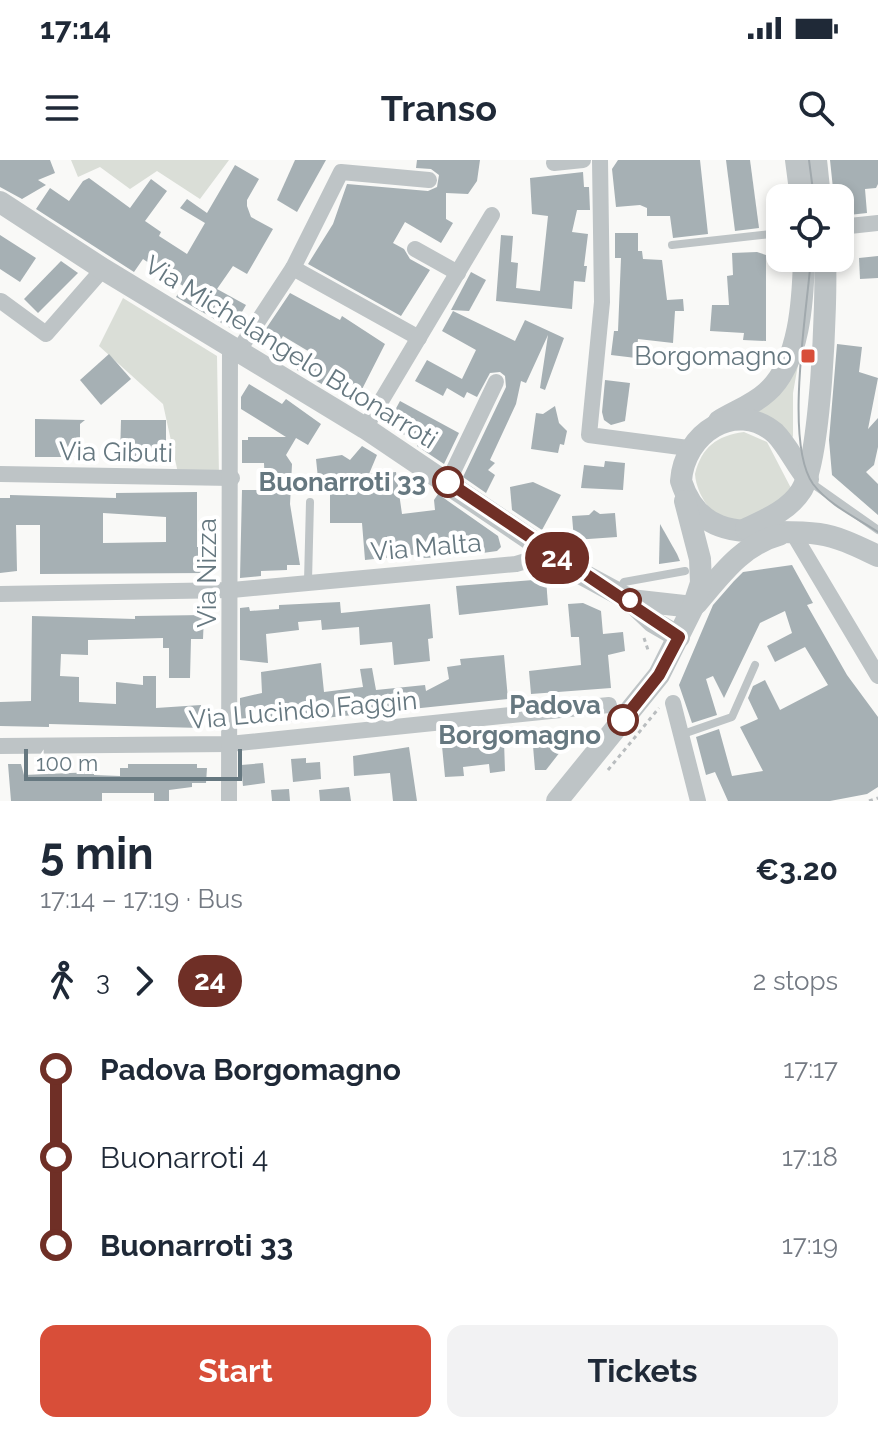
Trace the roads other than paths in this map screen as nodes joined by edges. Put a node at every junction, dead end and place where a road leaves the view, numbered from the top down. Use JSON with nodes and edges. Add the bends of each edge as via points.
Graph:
{"nodes":[{"id":1,"x":583,"y":160,"type":"edge"},
{"id":2,"x":600,"y":160,"type":"edge"},
{"id":3,"x":796,"y":160,"type":"edge"},
{"id":4,"x":816,"y":160,"type":"edge"},
{"id":5,"x":554,"y":163,"type":"dead end"},
{"id":6,"x":429,"y":180,"type":"dead end"},
{"id":7,"x":799,"y":184,"type":"edge"},
{"id":8,"x":819,"y":184,"type":"edge"},
{"id":9,"x":0,"y":202,"type":"edge"},
{"id":10,"x":492,"y":215,"type":"dead end"},
{"id":11,"x":878,"y":223,"type":"edge"},
{"id":12,"x":854,"y":226,"type":"edge"},
{"id":13,"x":766,"y":235,"type":"edge"},
{"id":14,"x":672,"y":245,"type":"dead end"},
{"id":15,"x":415,"y":249,"type":"dead end"},
{"id":16,"x":293,"y":268,"type":"junction"},
{"id":17,"x":103,"y":269,"type":"junction"},
{"id":18,"x":803,"y":272,"type":"edge"},
{"id":19,"x":824,"y":272,"type":"edge"},
{"id":20,"x":458,"y":273,"type":"junction"},
{"id":21,"x":1,"y":301,"type":"edge"},
{"id":22,"x":419,"y":338,"type":"junction"},
{"id":23,"x":235,"y":348,"type":"junction"},
{"id":24,"x":496,"y":382,"type":"dead end"},
{"id":25,"x":365,"y":428,"type":"junction"},
{"id":26,"x":708,"y":428,"type":"junction"},
{"id":27,"x":688,"y":448,"type":"junction"},
{"id":28,"x":0,"y":474,"type":"edge"},
{"id":29,"x":232,"y":478,"type":"junction"},
{"id":30,"x":808,"y":479,"type":"junction"},
{"id":31,"x":448,"y":482,"type":"junction"},
{"id":32,"x":682,"y":486,"type":"junction"},
{"id":33,"x":310,"y":502,"type":"dead end"},
{"id":34,"x":878,"y":530,"type":"edge"},
{"id":35,"x":741,"y":531,"type":"junction"},
{"id":36,"x":793,"y":537,"type":"junction"},
{"id":37,"x":542,"y":548,"type":"junction"},
{"id":38,"x":878,"y":556,"type":"edge"},
{"id":39,"x":685,"y":571,"type":"dead end"},
{"id":40,"x":308,"y":581,"type":"junction"},
{"id":41,"x":232,"y":590,"type":"junction"},
{"id":42,"x":0,"y":594,"type":"edge"},
{"id":43,"x":624,"y":597,"type":"junction"},
{"id":44,"x":693,"y":607,"type":"junction"},
{"id":45,"x":679,"y":637,"type":"junction"},
{"id":46,"x":755,"y":665,"type":"dead end"},
{"id":47,"x":878,"y":676,"type":"edge"},
{"id":48,"x":673,"y":703,"type":"dead end"},
{"id":49,"x":609,"y":705,"type":"dead end"},
{"id":50,"x":683,"y":734,"type":"junction"},
{"id":51,"x":229,"y":744,"type":"junction"},
{"id":52,"x":0,"y":746,"type":"edge"},
{"id":53,"x":229,"y":801,"type":"edge"},
{"id":54,"x":557,"y":801,"type":"edge"},
{"id":55,"x":698,"y":801,"type":"edge"}],
"edges":[{"from":1,"to":5,"type":"street"},
{"from":2,"to":27,"type":"street","via":[[602,302],[589,435]]},
{"from":3,"to":7,"type":"street"},
{"from":4,"to":8,"type":"street"},
{"from":6,"to":16,"type":"street","via":[[341,172]]},
{"from":9,"to":17,"type":"street","name":"Via Michelangelo Buonarroti"},
{"from":10,"to":20,"type":"street"},
{"from":11,"to":12,"type":"street"},
{"from":13,"to":14,"type":"lane"},
{"from":15,"to":20,"type":"street"},
{"from":16,"to":22,"type":"street"},
{"from":16,"to":23,"type":"street"},
{"from":17,"to":21,"type":"street","name":"Via Michelangelo Buonarroti","via":[[46,334]]},
{"from":17,"to":23,"type":"street","name":"Via Michelangelo Buonarroti"},
{"from":18,"to":26,"type":"street","via":[[798,321],[781,373],[764,395]]},
{"from":19,"to":30,"type":"street"},
{"from":20,"to":22,"type":"street"},
{"from":22,"to":25,"type":"street"},
{"from":23,"to":25,"type":"street","name":"Via Michelangelo Buonarroti"},
{"from":23,"to":29,"type":"street","name":"Via Nizza"},
{"from":24,"to":31,"type":"street","name":"Via Michelangelo Buonarroti"},
{"from":25,"to":31,"type":"street","name":"Via Michelangelo Buonarroti"},
{"from":26,"to":27,"type":"street"},
{"from":26,"to":30,"type":"street","via":[[738,422],[762,426],[783,443]]},
{"from":27,"to":32,"type":"street"},
{"from":28,"to":29,"type":"street","name":"Via Gibuti"},
{"from":29,"to":41,"type":"street","name":"Via Nizza"},
{"from":30,"to":34,"type":"lane"},
{"from":30,"to":35,"type":"street","via":[[788,505]]},
{"from":31,"to":37,"type":"street","name":"Via Michelangelo Buonarroti"},
{"from":32,"to":35,"type":"street","via":[[708,522]]},
{"from":32,"to":44,"type":"street","via":[[700,559],[701,583]]},
{"from":33,"to":40,"type":"lane"},
{"from":35,"to":36,"type":"street"},
{"from":36,"to":38,"type":"street","via":[[827,535]]},
{"from":36,"to":44,"type":"street","via":[[764,540],[744,552]]},
{"from":36,"to":47,"type":"street"},
{"from":37,"to":40,"type":"street","name":"Via Malta","via":[[536,558],[516,564]]},
{"from":37,"to":43,"type":"street","name":"Via Michelangelo Buonarroti"},
{"from":39,"to":43,"type":"lane","via":[[624,582]]},
{"from":40,"to":41,"type":"street","name":"Via Malta"},
{"from":41,"to":42,"type":"street","name":"Via Malta"},
{"from":41,"to":51,"type":"street","name":"Via Nizza"},
{"from":43,"to":44,"type":"street","name":"Via Michelangelo Buonarroti"},
{"from":43,"to":45,"type":"street","name":"Via Michelangelo Buonarroti"},
{"from":44,"to":45,"type":"street"},
{"from":45,"to":54,"type":"street","via":[[649,687]]},
{"from":46,"to":50,"type":"lane","via":[[732,717]]},
{"from":48,"to":50,"type":"street"},
{"from":49,"to":51,"type":"street","name":"Via Lucindo Faggin"},
{"from":50,"to":55,"type":"street"},
{"from":51,"to":52,"type":"street","name":"Via Lucindo Faggin"},
{"from":51,"to":53,"type":"street","name":"Via Nizza"}]}
